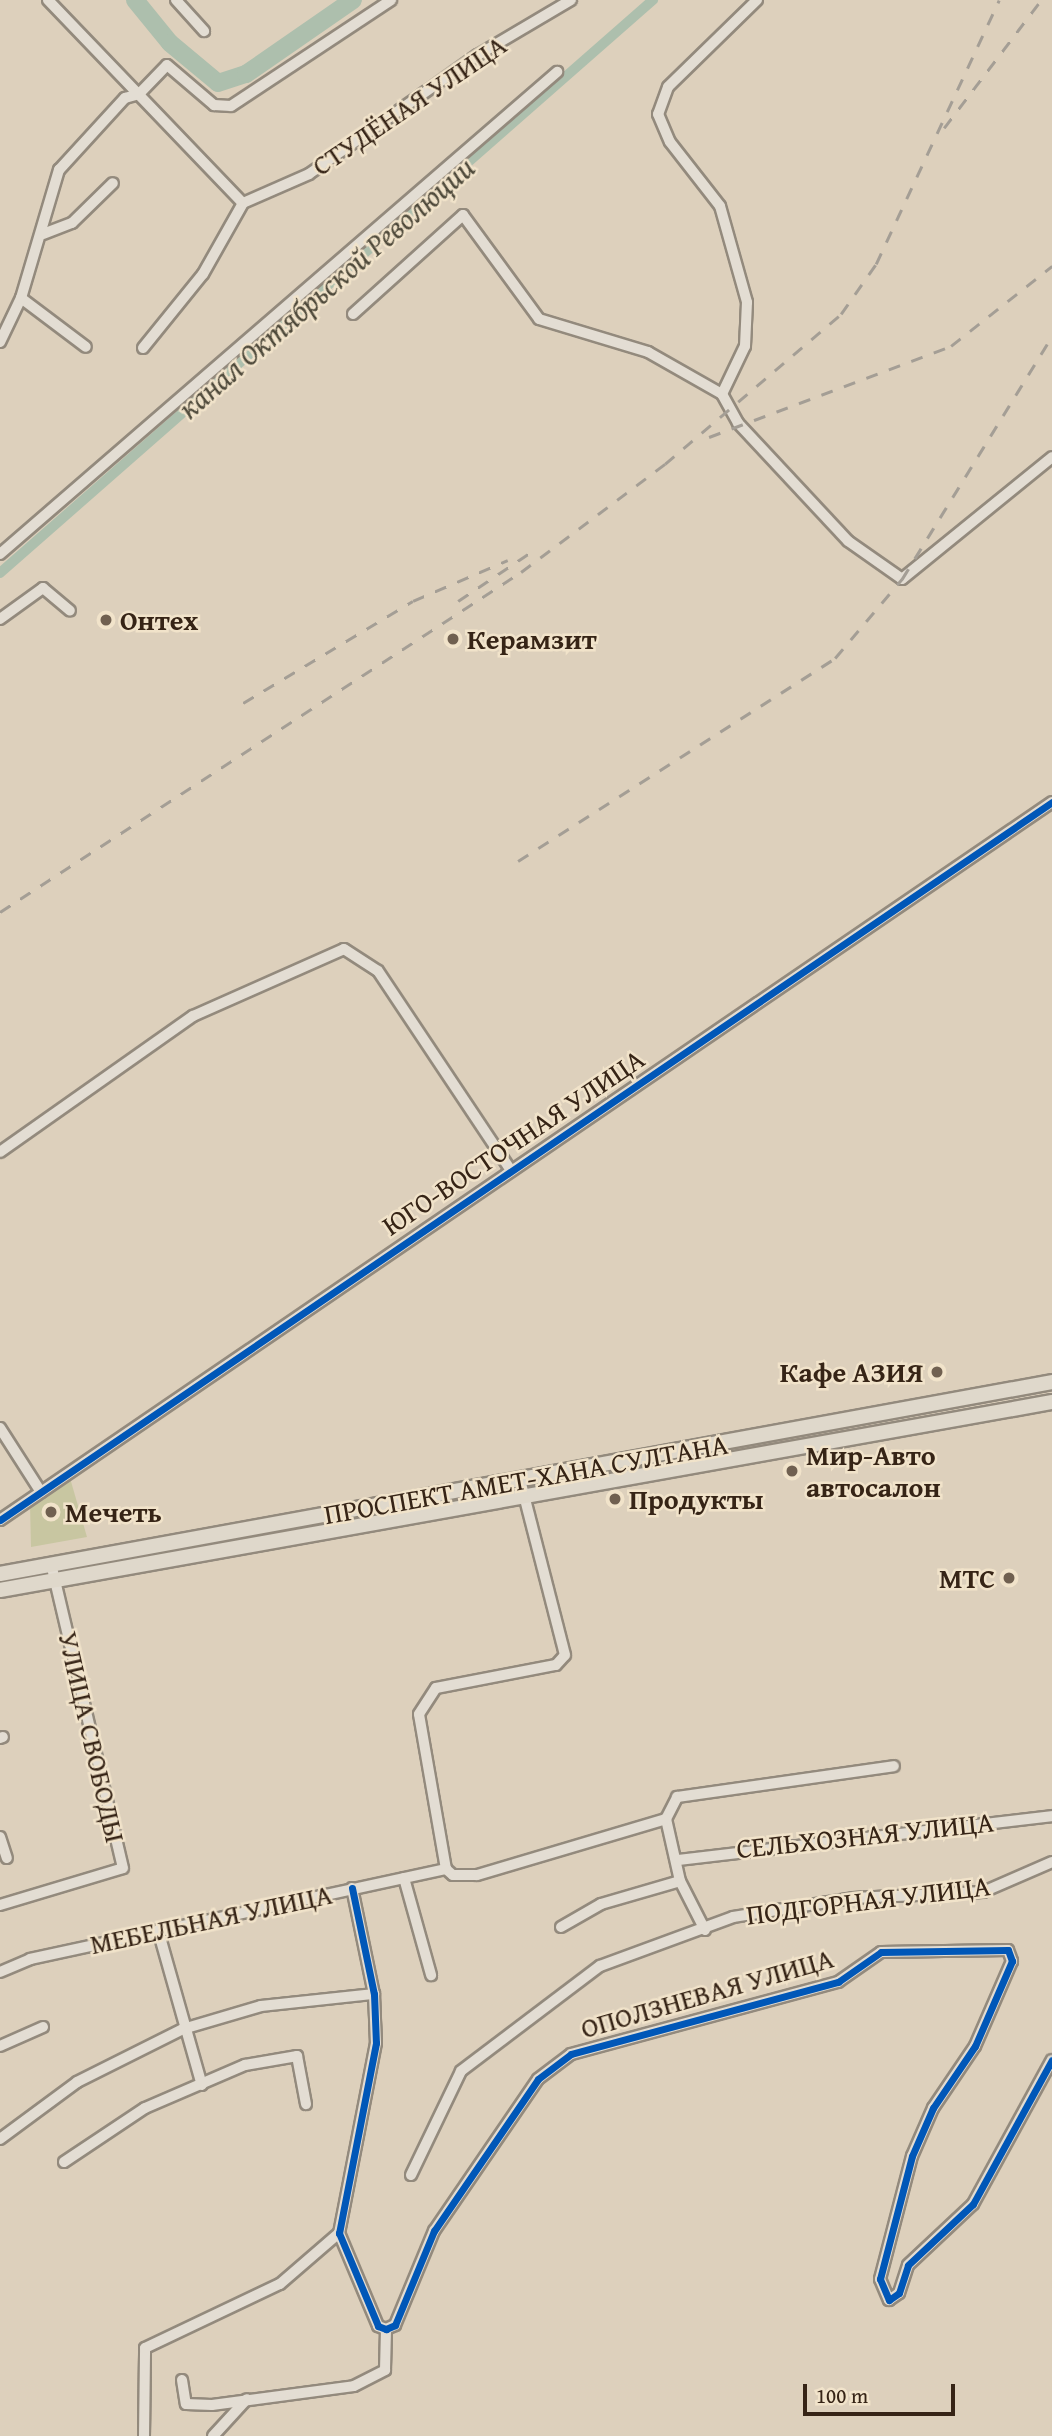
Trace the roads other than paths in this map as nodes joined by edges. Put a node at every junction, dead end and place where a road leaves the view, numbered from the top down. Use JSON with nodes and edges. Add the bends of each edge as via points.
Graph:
{"nodes":[{"id":1,"x":48,"y":0,"type":"edge"},
{"id":2,"x":176,"y":0,"type":"edge"},
{"id":3,"x":391,"y":0,"type":"edge"},
{"id":4,"x":571,"y":0,"type":"edge"},
{"id":5,"x":757,"y":0,"type":"edge"},
{"id":6,"x":204,"y":32,"type":"dead end"},
{"id":7,"x":557,"y":72,"type":"dead end"},
{"id":8,"x":139,"y":94,"type":"junction"},
{"id":9,"x":113,"y":183,"type":"dead end"},
{"id":10,"x":243,"y":203,"type":"junction"},
{"id":11,"x":43,"y":234,"type":"junction"},
{"id":12,"x":22,"y":298,"type":"junction"},
{"id":13,"x":353,"y":314,"type":"dead end"},
{"id":14,"x":0,"y":342,"type":"edge"},
{"id":15,"x":86,"y":346,"type":"dead end"},
{"id":16,"x":143,"y":348,"type":"dead end"},
{"id":17,"x":722,"y":394,"type":"junction"},
{"id":18,"x":1052,"y":457,"type":"edge"},
{"id":19,"x":0,"y":554,"type":"edge"},
{"id":20,"x":70,"y":611,"type":"dead end"},
{"id":21,"x":0,"y":619,"type":"edge"},
{"id":22,"x":1052,"y":802,"type":"edge"},
{"id":23,"x":0,"y":1152,"type":"edge"},
{"id":24,"x":510,"y":1168,"type":"junction"},
{"id":25,"x":1052,"y":1382,"type":"edge"},
{"id":26,"x":1052,"y":1402,"type":"edge"},
{"id":27,"x":0,"y":1428,"type":"edge"},
{"id":28,"x":521,"y":1488,"type":"junction"},
{"id":29,"x":41,"y":1492,"type":"junction"},
{"id":30,"x":0,"y":1521,"type":"edge"},
{"id":31,"x":53,"y":1570,"type":"junction"},
{"id":32,"x":0,"y":1574,"type":"edge"},
{"id":33,"x":0,"y":1590,"type":"edge"},
{"id":34,"x":894,"y":1766,"type":"dead end"},
{"id":35,"x":1052,"y":1816,"type":"edge"},
{"id":36,"x":666,"y":1819,"type":"junction"},
{"id":37,"x":0,"y":1837,"type":"edge"},
{"id":38,"x":7,"y":1858,"type":"dead end"},
{"id":39,"x":680,"y":1860,"type":"junction"},
{"id":40,"x":1052,"y":1862,"type":"edge"},
{"id":41,"x":446,"y":1868,"type":"junction"},
{"id":42,"x":404,"y":1878,"type":"junction"},
{"id":43,"x":680,"y":1881,"type":"junction"},
{"id":44,"x":352,"y":1888,"type":"junction"},
{"id":45,"x":0,"y":1905,"type":"edge"},
{"id":46,"x":561,"y":1927,"type":"dead end"},
{"id":47,"x":158,"y":1930,"type":"junction"},
{"id":48,"x":705,"y":1930,"type":"junction"},
{"id":49,"x":0,"y":1972,"type":"edge"},
{"id":50,"x":431,"y":1975,"type":"dead end"},
{"id":51,"x":374,"y":1994,"type":"junction"},
{"id":52,"x":43,"y":2027,"type":"dead end"},
{"id":53,"x":183,"y":2029,"type":"junction"},
{"id":54,"x":0,"y":2046,"type":"edge"},
{"id":55,"x":1052,"y":2060,"type":"edge"},
{"id":56,"x":202,"y":2085,"type":"junction"},
{"id":57,"x":306,"y":2104,"type":"dead end"},
{"id":58,"x":0,"y":2139,"type":"edge"},
{"id":59,"x":64,"y":2162,"type":"dead end"},
{"id":60,"x":411,"y":2175,"type":"dead end"},
{"id":61,"x":340,"y":2233,"type":"junction"},
{"id":62,"x":386,"y":2329,"type":"junction"},
{"id":63,"x":182,"y":2380,"type":"dead end"},
{"id":64,"x":247,"y":2399,"type":"junction"},
{"id":65,"x":144,"y":2436,"type":"edge"},
{"id":66,"x":213,"y":2436,"type":"edge"}],
"edges":[{"from":1,"to":8,"type":"street"},
{"from":2,"to":6,"type":"street"},
{"from":3,"to":8,"type":"street","via":[[231,106],[214,105],[167,65]]},
{"from":4,"to":10,"type":"street","name":"СТУДЁНАЯ УЛИЦА","via":[[478,55],[309,174]]},
{"from":5,"to":17,"type":"street","via":[[668,87],[658,114],[670,142],[720,206],[747,302],[745,346]]},
{"from":7,"to":19,"type":"street"},
{"from":8,"to":10,"type":"street"},
{"from":8,"to":11,"type":"street","via":[[125,98],[59,170]]},
{"from":9,"to":11,"type":"street","via":[[72,223]]},
{"from":10,"to":16,"type":"street","via":[[204,274]]},
{"from":11,"to":12,"type":"street"},
{"from":12,"to":14,"type":"street"},
{"from":12,"to":15,"type":"street"},
{"from":13,"to":17,"type":"street","via":[[463,215],[540,319],[648,352]]},
{"from":17,"to":18,"type":"street","via":[[751,440],[819,511],[890,576],[902,579]]},
{"from":20,"to":21,"type":"street","via":[[43,587]]},
{"from":22,"to":24,"type":"street","name":"ЮГО-ВОСТОЧНАЯ УЛИЦА"},
{"from":23,"to":24,"type":"street","via":[[193,1017],[344,949],[378,971]]},
{"from":24,"to":29,"type":"street","name":"ЮГО-ВОСТОЧНАЯ УЛИЦА"},
{"from":25,"to":28,"type":"main road","name":"ПРОСПЕКТ АМЕТ-ХАНА СУЛТАНА"},
{"from":26,"to":28,"type":"main road"},
{"from":27,"to":29,"type":"street"},
{"from":28,"to":31,"type":"main road","name":"ПРОСПЕКТ АМЕТ-ХАНА СУЛТАНА"},
{"from":28,"to":41,"type":"street","via":[[565,1655],[556,1665],[436,1688],[419,1714]]},
{"from":29,"to":30,"type":"street","name":"ЮГО-ВОСТОЧНАЯ УЛИЦА"},
{"from":31,"to":32,"type":"main road","name":"ПРОСПЕКТ АМЕТ-ХАНА СУЛТАНА"},
{"from":31,"to":33,"type":"main road"},
{"from":31,"to":45,"type":"street","name":"УЛИЦА СВОБОДЫ","via":[[122,1868]]},
{"from":34,"to":36,"type":"street","via":[[677,1797]]},
{"from":35,"to":39,"type":"street","name":"СЕЛЬХОЗНАЯ УЛИЦА"},
{"from":36,"to":39,"type":"street"},
{"from":36,"to":41,"type":"street","name":"МЕБЕЛЬНАЯ УЛИЦА","via":[[477,1875],[453,1875]]},
{"from":37,"to":38,"type":"street"},
{"from":39,"to":43,"type":"street"},
{"from":40,"to":48,"type":"street","name":"ПОДГОРНАЯ УЛИЦА","via":[[983,1892],[853,1898],[733,1917]]},
{"from":41,"to":42,"type":"street","name":"МЕБЕЛЬНАЯ УЛИЦА"},
{"from":42,"to":44,"type":"street","name":"МЕБЕЛЬНАЯ УЛИЦА"},
{"from":42,"to":50,"type":"street"},
{"from":43,"to":46,"type":"street","via":[[601,1904]]},
{"from":43,"to":48,"type":"street"},
{"from":44,"to":47,"type":"street","name":"МЕБЕЛЬНАЯ УЛИЦА"},
{"from":44,"to":51,"type":"street"},
{"from":47,"to":49,"type":"street","name":"МЕБЕЛЬНАЯ УЛИЦА","via":[[30,1959]]},
{"from":47,"to":53,"type":"street"},
{"from":48,"to":60,"type":"street","name":"ПОДГОРНАЯ УЛИЦА","via":[[600,1966],[461,2071]]},
{"from":51,"to":53,"type":"street","via":[[261,2006]]},
{"from":51,"to":61,"type":"street","via":[[376,2043]]},
{"from":52,"to":54,"type":"street"},
{"from":53,"to":56,"type":"street"},
{"from":53,"to":58,"type":"street","via":[[77,2082]]},
{"from":55,"to":62,"type":"street","name":"ОПОЛЗНЕВАЯ УЛИЦА","via":[[973,2204],[908,2265],[899,2293],[889,2300],[880,2279],[912,2156],[933,2108],[975,2046],[1012,1961],[1008,1950],[881,1952],[838,1982],[571,2054],[538,2078],[434,2231],[395,2325]]},
{"from":56,"to":57,"type":"street","via":[[245,2065],[297,2056]]},
{"from":56,"to":59,"type":"street","via":[[145,2108]]},
{"from":61,"to":62,"type":"street","via":[[378,2326]]},
{"from":61,"to":65,"type":"street","via":[[280,2284],[145,2348]]},
{"from":62,"to":64,"type":"street","via":[[385,2370],[354,2386]]},
{"from":63,"to":64,"type":"street","via":[[186,2404]]},
{"from":64,"to":66,"type":"street"}]}
